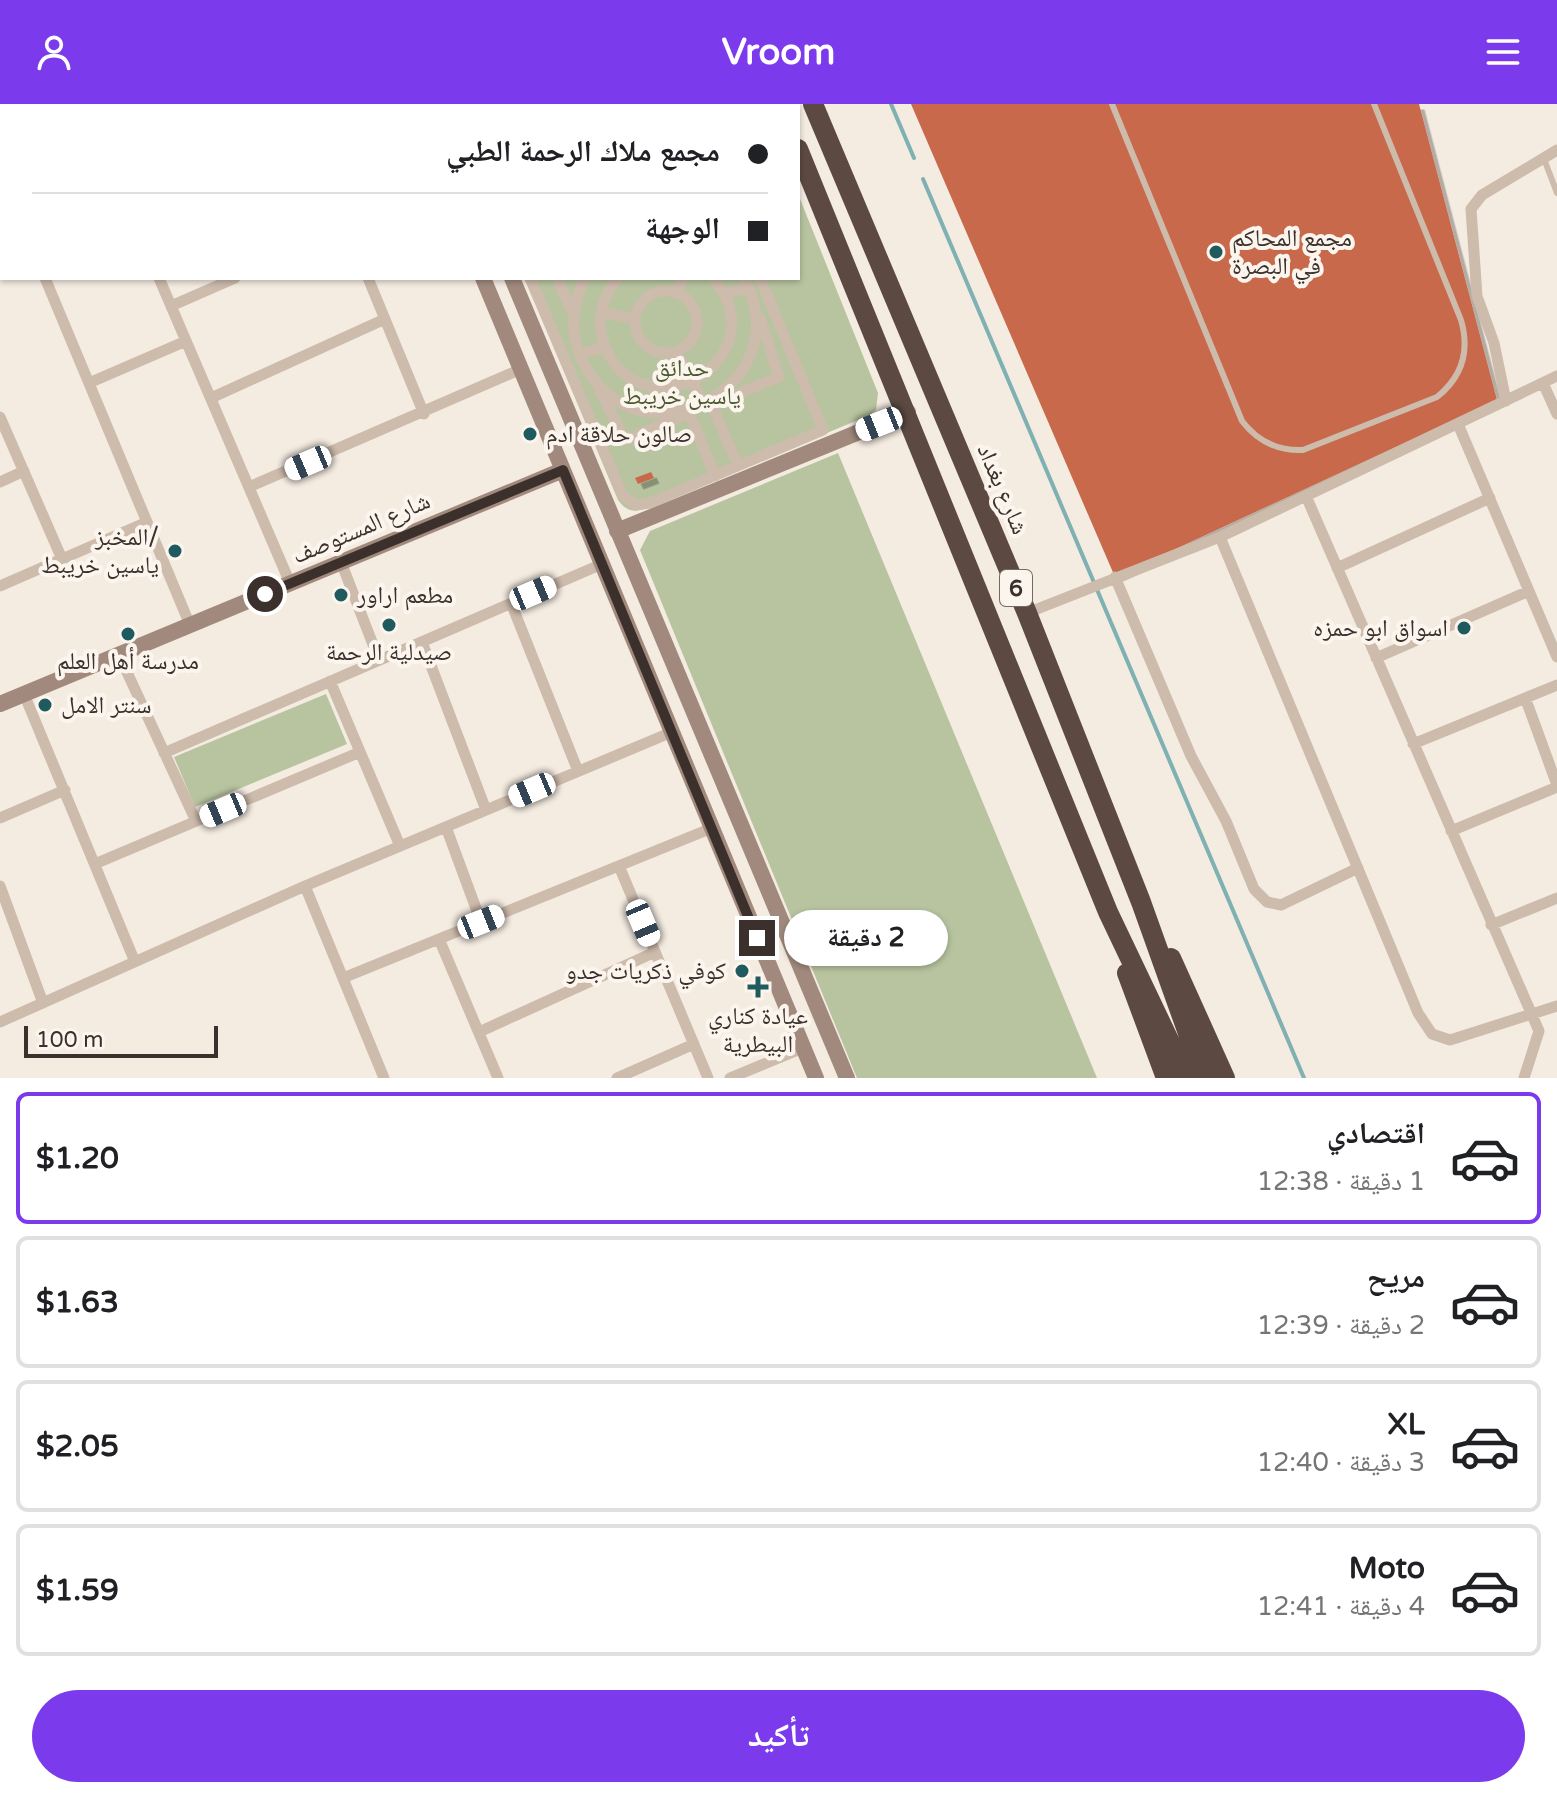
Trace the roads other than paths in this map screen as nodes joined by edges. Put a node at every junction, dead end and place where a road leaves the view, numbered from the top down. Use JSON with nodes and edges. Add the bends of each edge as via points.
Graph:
{"nodes":[{"id":1,"x":813,"y":104,"type":"edge"},
{"id":2,"x":1112,"y":104,"type":"edge"},
{"id":3,"x":1374,"y":104,"type":"edge"},
{"id":4,"x":1557,"y":150,"type":"edge"},
{"id":5,"x":800,"y":154,"type":"edge"},
{"id":6,"x":1544,"y":158,"type":"junction"},
{"id":7,"x":1557,"y":193,"type":"edge"},
{"id":8,"x":46,"y":280,"type":"edge"},
{"id":9,"x":160,"y":280,"type":"edge"},
{"id":10,"x":230,"y":280,"type":"edge"},
{"id":11,"x":369,"y":280,"type":"edge"},
{"id":12,"x":484,"y":280,"type":"edge"},
{"id":13,"x":531,"y":280,"type":"edge"},
{"id":14,"x":558,"y":280,"type":"edge"},
{"id":15,"x":584,"y":280,"type":"edge"},
{"id":16,"x":617,"y":280,"type":"edge"},
{"id":17,"x":682,"y":280,"type":"edge"},
{"id":18,"x":714,"y":280,"type":"edge"},
{"id":19,"x":761,"y":280,"type":"edge"},
{"id":20,"x":746,"y":281,"type":"edge"},
{"id":21,"x":514,"y":284,"type":"edge"},
{"id":22,"x":676,"y":293,"type":"junction"},
{"id":23,"x":724,"y":294,"type":"junction"},
{"id":24,"x":493,"y":301,"type":"junction"},
{"id":25,"x":171,"y":306,"type":"junction"},
{"id":26,"x":601,"y":312,"type":"junction"},
{"id":27,"x":574,"y":314,"type":"junction"},
{"id":28,"x":385,"y":319,"type":"junction"},
{"id":29,"x":635,"y":319,"type":"junction"},
{"id":30,"x":186,"y":341,"type":"junction"},
{"id":31,"x":605,"y":347,"type":"junction"},
{"id":32,"x":676,"y":351,"type":"junction"},
{"id":33,"x":579,"y":354,"type":"junction"},
{"id":34,"x":521,"y":369,"type":"junction"},
{"id":35,"x":1557,"y":376,"type":"edge"},
{"id":36,"x":595,"y":381,"type":"junction"},
{"id":37,"x":89,"y":383,"type":"junction"},
{"id":38,"x":691,"y":383,"type":"junction"},
{"id":39,"x":1543,"y":383,"type":"junction"},
{"id":40,"x":211,"y":398,"type":"junction"},
{"id":41,"x":1506,"y":401,"type":"junction"},
{"id":42,"x":708,"y":403,"type":"junction"},
{"id":43,"x":688,"y":412,"type":"junction"},
{"id":44,"x":908,"y":412,"type":"junction"},
{"id":45,"x":424,"y":414,"type":"junction"},
{"id":46,"x":1557,"y":414,"type":"edge"},
{"id":47,"x":0,"y":417,"type":"edge"},
{"id":48,"x":1458,"y":424,"type":"junction"},
{"id":49,"x":738,"y":466,"type":"junction"},
{"id":50,"x":563,"y":470,"type":"junction"},
{"id":51,"x":24,"y":471,"type":"junction"},
{"id":52,"x":715,"y":476,"type":"junction"},
{"id":53,"x":0,"y":482,"type":"edge"},
{"id":54,"x":249,"y":487,"type":"junction"},
{"id":55,"x":1306,"y":496,"type":"junction"},
{"id":56,"x":1490,"y":498,"type":"junction"},
{"id":57,"x":147,"y":522,"type":"junction"},
{"id":58,"x":617,"y":531,"type":"junction"},
{"id":59,"x":1220,"y":537,"type":"junction"},
{"id":60,"x":62,"y":559,"type":"junction"},
{"id":61,"x":341,"y":562,"type":"junction"},
{"id":62,"x":602,"y":564,"type":"junction"},
{"id":63,"x":1337,"y":568,"type":"junction"},
{"id":64,"x":1109,"y":579,"type":"junction"},
{"id":65,"x":290,"y":583,"type":"junction"},
{"id":66,"x":0,"y":586,"type":"edge"},
{"id":67,"x":1529,"y":591,"type":"junction"},
{"id":68,"x":511,"y":603,"type":"junction"},
{"id":69,"x":1027,"y":613,"type":"junction"},
{"id":70,"x":190,"y":625,"type":"junction"},
{"id":71,"x":422,"y":642,"type":"junction"},
{"id":72,"x":119,"y":655,"type":"junction"},
{"id":73,"x":1557,"y":657,"type":"edge"},
{"id":74,"x":1376,"y":658,"type":"junction"},
{"id":75,"x":379,"y":660,"type":"junction"},
{"id":76,"x":671,"y":663,"type":"junction"},
{"id":77,"x":647,"y":672,"type":"junction"},
{"id":78,"x":330,"y":681,"type":"junction"},
{"id":79,"x":1557,"y":685,"type":"edge"},
{"id":80,"x":24,"y":694,"type":"junction"},
{"id":81,"x":1526,"y":700,"type":"junction"},
{"id":82,"x":0,"y":704,"type":"edge"},
{"id":83,"x":672,"y":732,"type":"junction"},
{"id":84,"x":1413,"y":744,"type":"junction"},
{"id":85,"x":360,"y":752,"type":"junction"},
{"id":86,"x":164,"y":753,"type":"junction"},
{"id":87,"x":578,"y":771,"type":"junction"},
{"id":88,"x":1557,"y":786,"type":"edge"},
{"id":89,"x":65,"y":790,"type":"junction"},
{"id":90,"x":486,"y":810,"type":"junction"},
{"id":91,"x":0,"y":818,"type":"edge"},
{"id":92,"x":196,"y":821,"type":"junction"},
{"id":93,"x":446,"y":827,"type":"junction"},
{"id":94,"x":712,"y":828,"type":"junction"},
{"id":95,"x":1451,"y":831,"type":"junction"},
{"id":96,"x":400,"y":846,"type":"junction"},
{"id":97,"x":97,"y":863,"type":"junction"},
{"id":98,"x":619,"y":866,"type":"junction"},
{"id":99,"x":1358,"y":868,"type":"junction"},
{"id":100,"x":0,"y":886,"type":"edge"},
{"id":101,"x":305,"y":886,"type":"junction"},
{"id":102,"x":1557,"y":898,"type":"edge"},
{"id":103,"x":1141,"y":902,"type":"junction"},
{"id":104,"x":1108,"y":912,"type":"junction"},
{"id":105,"x":481,"y":922,"type":"junction"},
{"id":106,"x":1491,"y":925,"type":"junction"},
{"id":107,"x":439,"y":939,"type":"junction"},
{"id":108,"x":655,"y":952,"type":"junction"},
{"id":109,"x":135,"y":962,"type":"junction"},
{"id":110,"x":343,"y":978,"type":"junction"},
{"id":111,"x":43,"y":1003,"type":"junction"},
{"id":112,"x":1557,"y":1006,"type":"edge"},
{"id":113,"x":1531,"y":1015,"type":"junction"},
{"id":114,"x":0,"y":1022,"type":"edge"},
{"id":115,"x":479,"y":1032,"type":"junction"},
{"id":116,"x":694,"y":1044,"type":"junction"},
{"id":117,"x":803,"y":1048,"type":"junction"},
{"id":118,"x":384,"y":1078,"type":"edge"},
{"id":119,"x":498,"y":1078,"type":"edge"},
{"id":120,"x":617,"y":1078,"type":"edge"},
{"id":121,"x":708,"y":1078,"type":"edge"},
{"id":122,"x":730,"y":1078,"type":"edge"},
{"id":123,"x":816,"y":1078,"type":"edge"},
{"id":124,"x":847,"y":1078,"type":"edge"},
{"id":125,"x":1166,"y":1078,"type":"edge"},
{"id":126,"x":1187,"y":1078,"type":"edge"},
{"id":127,"x":1204,"y":1078,"type":"edge"},
{"id":128,"x":1225,"y":1078,"type":"edge"},
{"id":129,"x":1524,"y":1078,"type":"edge"}],
"edges":[{"from":1,"to":69,"type":"highway","name":"شارع بغداد","number":"6"},
{"from":2,"to":3,"type":"lane","via":[[1242,421],[1267,444],[1294,451],[1437,397],[1453,382],[1462,362],[1461,320]]},
{"from":4,"to":6,"type":"street"},
{"from":5,"to":44,"type":"highway","number":"6"},
{"from":6,"to":7,"type":"lane"},
{"from":6,"to":41,"type":"street","via":[[1482,195],[1471,209],[1477,296]]},
{"from":8,"to":37,"type":"street"},
{"from":9,"to":25,"type":"street"},
{"from":10,"to":25,"type":"street"},
{"from":11,"to":28,"type":"street"},
{"from":12,"to":24,"type":"street"},
{"from":13,"to":52,"type":"street","via":[[626,502],[650,503]]},
{"from":14,"to":27,"type":"street"},
{"from":15,"to":27,"type":"street"},
{"from":16,"to":26,"type":"street"},
{"from":17,"to":22,"type":"street"},
{"from":18,"to":23,"type":"street"},
{"from":19,"to":49,"type":"street","via":[[823,430]]},
{"from":20,"to":23,"type":"street"},
{"from":20,"to":42,"type":"street","via":[[756,322],[749,358],[729,387]]},
{"from":20,"to":42,"type":"street","via":[[779,377]]},
{"from":21,"to":24,"type":"street"},
{"from":21,"to":58,"type":"street"},
{"from":22,"to":29,"type":"street","via":[[650,295]]},
{"from":22,"to":32,"type":"street","via":[[691,304],[697,318],[691,340]]},
{"from":23,"to":38,"type":"street","via":[[731,323],[726,348],[711,369]]},
{"from":24,"to":34,"type":"street"},
{"from":25,"to":30,"type":"street"},
{"from":26,"to":29,"type":"street"},
{"from":26,"to":31,"type":"street"},
{"from":27,"to":33,"type":"street"},
{"from":28,"to":40,"type":"street"},
{"from":28,"to":45,"type":"street"},
{"from":29,"to":32,"type":"street","via":[[645,345],[659,352]]},
{"from":30,"to":37,"type":"street"},
{"from":30,"to":40,"type":"street"},
{"from":31,"to":33,"type":"street"},
{"from":31,"to":38,"type":"street","via":[[619,368],[640,382],[665,388]]},
{"from":32,"to":38,"type":"street"},
{"from":33,"to":36,"type":"street"},
{"from":34,"to":45,"type":"street"},
{"from":34,"to":50,"type":"street"},
{"from":35,"to":39,"type":"street"},
{"from":36,"to":43,"type":"street","via":[[636,408]]},
{"from":36,"to":43,"type":"street","via":[[625,440]]},
{"from":37,"to":57,"type":"street"},
{"from":38,"to":42,"type":"street"},
{"from":39,"to":41,"type":"street"},
{"from":39,"to":46,"type":"street"},
{"from":40,"to":54,"type":"street"},
{"from":41,"to":48,"type":"street"},
{"from":42,"to":43,"type":"street"},
{"from":42,"to":49,"type":"street"},
{"from":43,"to":52,"type":"street"},
{"from":44,"to":58,"type":"street"},
{"from":44,"to":104,"type":"highway","number":"6"},
{"from":45,"to":54,"type":"street"},
{"from":47,"to":51,"type":"street"},
{"from":48,"to":55,"type":"street"},
{"from":48,"to":56,"type":"street"},
{"from":49,"to":52,"type":"street"},
{"from":50,"to":61,"type":"street","name":"شارع المستوصف"},
{"from":50,"to":62,"type":"street"},
{"from":51,"to":53,"type":"street"},
{"from":51,"to":60,"type":"street"},
{"from":54,"to":65,"type":"street"},
{"from":55,"to":59,"type":"street"},
{"from":55,"to":63,"type":"street"},
{"from":56,"to":63,"type":"street"},
{"from":56,"to":67,"type":"street"},
{"from":57,"to":60,"type":"street"},
{"from":57,"to":70,"type":"street"},
{"from":58,"to":76,"type":"street"},
{"from":59,"to":64,"type":"street"},
{"from":59,"to":99,"type":"street"},
{"from":60,"to":66,"type":"street"},
{"from":61,"to":65,"type":"street","name":"شارع المستوصف"},
{"from":61,"to":75,"type":"street"},
{"from":62,"to":68,"type":"street"},
{"from":62,"to":77,"type":"street"},
{"from":63,"to":74,"type":"street"},
{"from":64,"to":69,"type":"street"},
{"from":64,"to":99,"type":"street","via":[[1254,889],[1267,902],[1281,905]]},
{"from":65,"to":70,"type":"street","name":"شارع المستوصف"},
{"from":67,"to":73,"type":"street"},
{"from":67,"to":74,"type":"street"},
{"from":68,"to":71,"type":"street"},
{"from":68,"to":87,"type":"street"},
{"from":69,"to":103,"type":"highway","name":"شارع بغداد","number":"6"},
{"from":70,"to":72,"type":"street","name":"شارع المستوصف"},
{"from":71,"to":75,"type":"street"},
{"from":71,"to":90,"type":"street"},
{"from":72,"to":80,"type":"street","name":"شارع المستوصف"},
{"from":72,"to":86,"type":"street"},
{"from":74,"to":84,"type":"street"},
{"from":75,"to":78,"type":"street"},
{"from":76,"to":77,"type":"street"},
{"from":76,"to":124,"type":"street"},
{"from":77,"to":83,"type":"street"},
{"from":78,"to":85,"type":"street"},
{"from":78,"to":86,"type":"street"},
{"from":79,"to":81,"type":"street"},
{"from":80,"to":82,"type":"street","name":"شارع المستوصف"},
{"from":80,"to":89,"type":"street"},
{"from":81,"to":84,"type":"street"},
{"from":81,"to":88,"type":"street"},
{"from":83,"to":87,"type":"street"},
{"from":83,"to":94,"type":"street"},
{"from":84,"to":95,"type":"street"},
{"from":85,"to":92,"type":"street"},
{"from":85,"to":96,"type":"street"},
{"from":86,"to":92,"type":"street"},
{"from":87,"to":90,"type":"street"},
{"from":88,"to":95,"type":"street"},
{"from":89,"to":91,"type":"street"},
{"from":89,"to":97,"type":"street"},
{"from":90,"to":93,"type":"street"},
{"from":92,"to":97,"type":"street"},
{"from":93,"to":96,"type":"street"},
{"from":93,"to":105,"type":"street"},
{"from":94,"to":98,"type":"street"},
{"from":94,"to":117,"type":"street"},
{"from":95,"to":106,"type":"street"},
{"from":96,"to":101,"type":"street"},
{"from":97,"to":109,"type":"street"},
{"from":98,"to":105,"type":"street"},
{"from":98,"to":108,"type":"street"},
{"from":99,"to":113,"type":"street","via":[[1418,1013],[1432,1034],[1450,1040]]},
{"from":100,"to":111,"type":"street"},
{"from":101,"to":109,"type":"street"},
{"from":101,"to":110,"type":"street"},
{"from":102,"to":106,"type":"street"},
{"from":103,"to":127,"type":"highway","name":"شارع بغداد","number":"6"},
{"from":103,"to":128,"type":"highway"},
{"from":104,"to":125,"type":"highway"},
{"from":104,"to":126,"type":"highway","number":"6"},
{"from":105,"to":107,"type":"street"},
{"from":106,"to":113,"type":"street"},
{"from":107,"to":110,"type":"street"},
{"from":107,"to":115,"type":"street"},
{"from":108,"to":115,"type":"street"},
{"from":108,"to":116,"type":"street"},
{"from":109,"to":111,"type":"street"},
{"from":110,"to":118,"type":"street"},
{"from":111,"to":114,"type":"street"},
{"from":112,"to":113,"type":"street"},
{"from":113,"to":129,"type":"street","via":[[1539,1031]]},
{"from":115,"to":119,"type":"street"},
{"from":116,"to":120,"type":"street"},
{"from":116,"to":121,"type":"street"},
{"from":117,"to":122,"type":"street"},
{"from":117,"to":123,"type":"street"}]}
